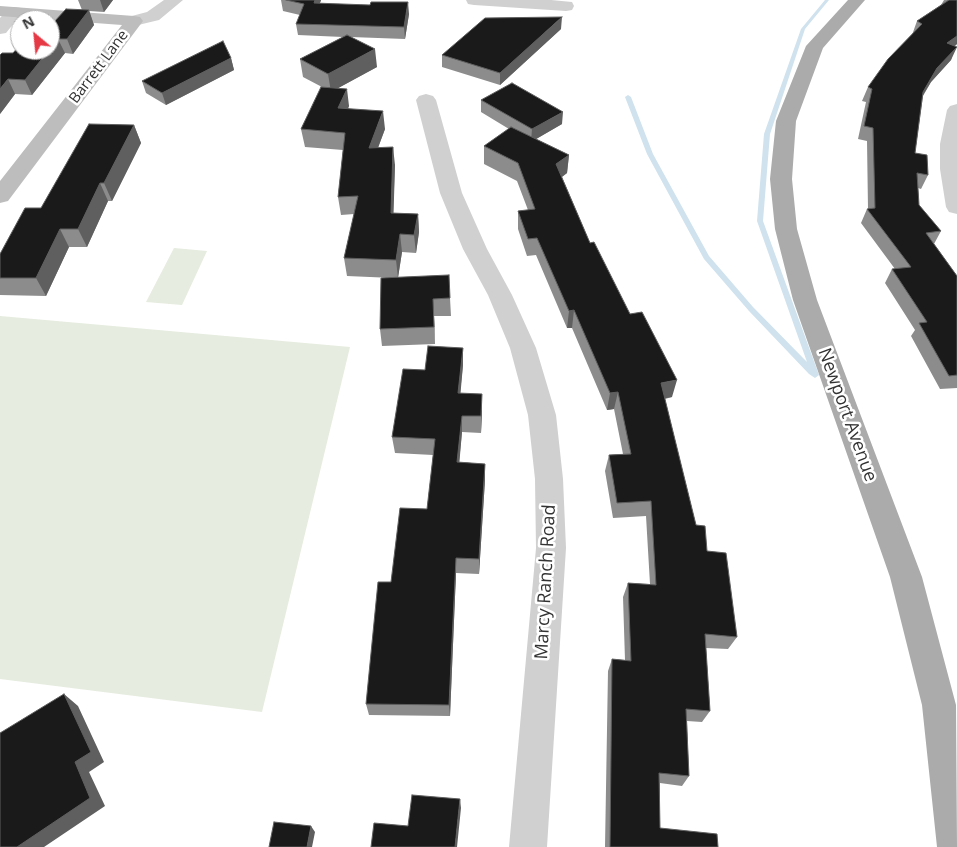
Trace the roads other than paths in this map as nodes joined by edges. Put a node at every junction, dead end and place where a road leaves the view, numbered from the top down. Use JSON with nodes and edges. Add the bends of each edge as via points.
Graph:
{"nodes":[{"id":1,"x":175,"y":0,"type":"edge"},
{"id":2,"x":474,"y":0,"type":"edge"},
{"id":3,"x":857,"y":0,"type":"edge"},
{"id":4,"x":566,"y":6,"type":"dead end"},
{"id":5,"x":8,"y":12,"type":"edge"},
{"id":6,"x":134,"y":21,"type":"junction"},
{"id":7,"x":0,"y":29,"type":"edge"},
{"id":8,"x":426,"y":100,"type":"dead end"},
{"id":9,"x":957,"y":110,"type":"edge"},
{"id":10,"x":953,"y":145,"type":"edge"},
{"id":11,"x":0,"y":196,"type":"edge"},
{"id":12,"x":957,"y":207,"type":"edge"},
{"id":13,"x":528,"y":847,"type":"edge"},
{"id":14,"x":956,"y":847,"type":"edge"}],
"edges":[{"from":1,"to":6,"type":"street","via":[[153,16]]},
{"from":2,"to":4,"type":"street"},
{"from":3,"to":14,"type":"main road","name":"Newport Avenue","via":[[815,46],[786,121],[781,179],[786,229],[805,300],[906,577],[939,705]]},
{"from":5,"to":6,"type":"street","name":"Barrett Lane"},
{"from":5,"to":7,"type":"street"},
{"from":6,"to":11,"type":"street","name":"Barrett Lane"},
{"from":8,"to":13,"type":"street","name":"Marcy Ranch Road","via":[[451,193],[523,348],[542,415],[550,479],[551,548]]},
{"from":9,"to":10,"type":"street"},
{"from":10,"to":12,"type":"street","via":[[950,169]]}]}
